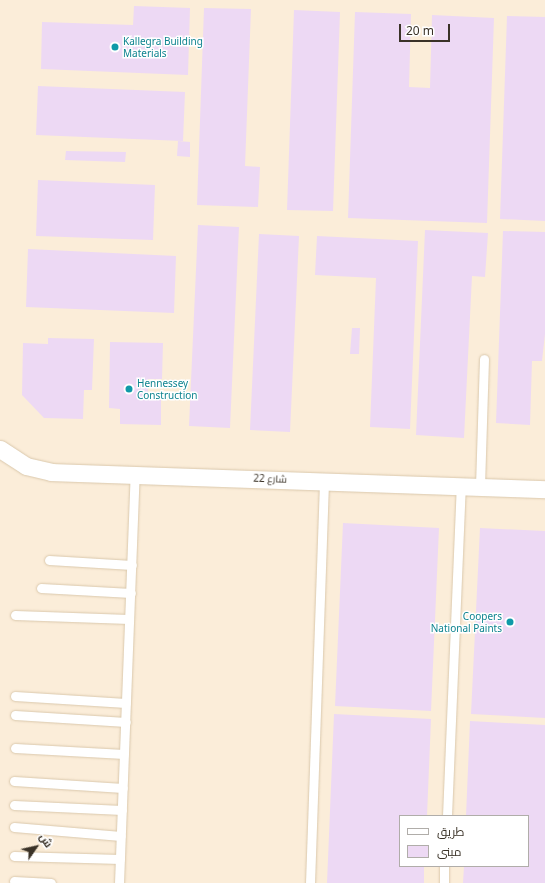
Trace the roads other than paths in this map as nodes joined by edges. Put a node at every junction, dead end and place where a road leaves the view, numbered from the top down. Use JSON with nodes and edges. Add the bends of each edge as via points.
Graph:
{"nodes":[{"id":1,"x":484,"y":359,"type":"dead end"},
{"id":2,"x":0,"y":449,"type":"edge"},
{"id":3,"x":135,"y":474,"type":"junction"},
{"id":4,"x":324,"y":481,"type":"junction"},
{"id":5,"x":461,"y":486,"type":"junction"},
{"id":6,"x":480,"y":486,"type":"junction"},
{"id":7,"x":545,"y":489,"type":"edge"},
{"id":8,"x":49,"y":560,"type":"dead end"},
{"id":9,"x":132,"y":565,"type":"junction"},
{"id":10,"x":41,"y":588,"type":"dead end"},
{"id":11,"x":131,"y":594,"type":"junction"},
{"id":12,"x":15,"y":615,"type":"dead end"},
{"id":13,"x":129,"y":619,"type":"junction"},
{"id":14,"x":15,"y":696,"type":"dead end"},
{"id":15,"x":126,"y":703,"type":"junction"},
{"id":16,"x":15,"y":715,"type":"dead end"},
{"id":17,"x":126,"y":722,"type":"junction"},
{"id":18,"x":15,"y":748,"type":"dead end"},
{"id":19,"x":124,"y":754,"type":"junction"},
{"id":20,"x":14,"y":781,"type":"dead end"},
{"id":21,"x":123,"y":788,"type":"junction"},
{"id":22,"x":14,"y":804,"type":"dead end"},
{"id":23,"x":122,"y":810,"type":"junction"},
{"id":24,"x":447,"y":815,"type":"edge"},
{"id":25,"x":14,"y":827,"type":"dead end"},
{"id":26,"x":121,"y":836,"type":"junction"},
{"id":27,"x":14,"y":856,"type":"dead end"},
{"id":28,"x":120,"y":859,"type":"junction"},
{"id":29,"x":444,"y":867,"type":"edge"},
{"id":30,"x":14,"y":881,"type":"dead end"},
{"id":31,"x":51,"y":883,"type":"edge"},
{"id":32,"x":119,"y":883,"type":"edge"},
{"id":33,"x":310,"y":883,"type":"edge"},
{"id":34,"x":444,"y":883,"type":"edge"}],
"edges":[{"from":1,"to":6,"type":"lane"},
{"from":2,"to":3,"type":"street","name":"شارع 22","via":[[38,470]]},
{"from":3,"to":4,"type":"street","name":"شارع 22"},
{"from":3,"to":9,"type":"lane"},
{"from":4,"to":5,"type":"street","name":"شارع 22"},
{"from":4,"to":33,"type":"lane"},
{"from":5,"to":6,"type":"street","name":"شارع 22"},
{"from":5,"to":24,"type":"lane"},
{"from":6,"to":7,"type":"street","name":"شارع 22"},
{"from":8,"to":9,"type":"lane"},
{"from":9,"to":11,"type":"lane"},
{"from":10,"to":11,"type":"lane"},
{"from":11,"to":13,"type":"lane"},
{"from":12,"to":13,"type":"lane"},
{"from":13,"to":15,"type":"lane"},
{"from":14,"to":15,"type":"lane"},
{"from":15,"to":17,"type":"lane"},
{"from":16,"to":17,"type":"lane"},
{"from":17,"to":19,"type":"lane"},
{"from":18,"to":19,"type":"lane"},
{"from":19,"to":21,"type":"lane"},
{"from":20,"to":21,"type":"lane"},
{"from":21,"to":23,"type":"lane"},
{"from":22,"to":23,"type":"lane"},
{"from":23,"to":26,"type":"lane"},
{"from":25,"to":26,"type":"lane"},
{"from":26,"to":28,"type":"lane"},
{"from":27,"to":28,"type":"lane"},
{"from":28,"to":32,"type":"lane"},
{"from":29,"to":34,"type":"lane"},
{"from":30,"to":31,"type":"lane"}]}
